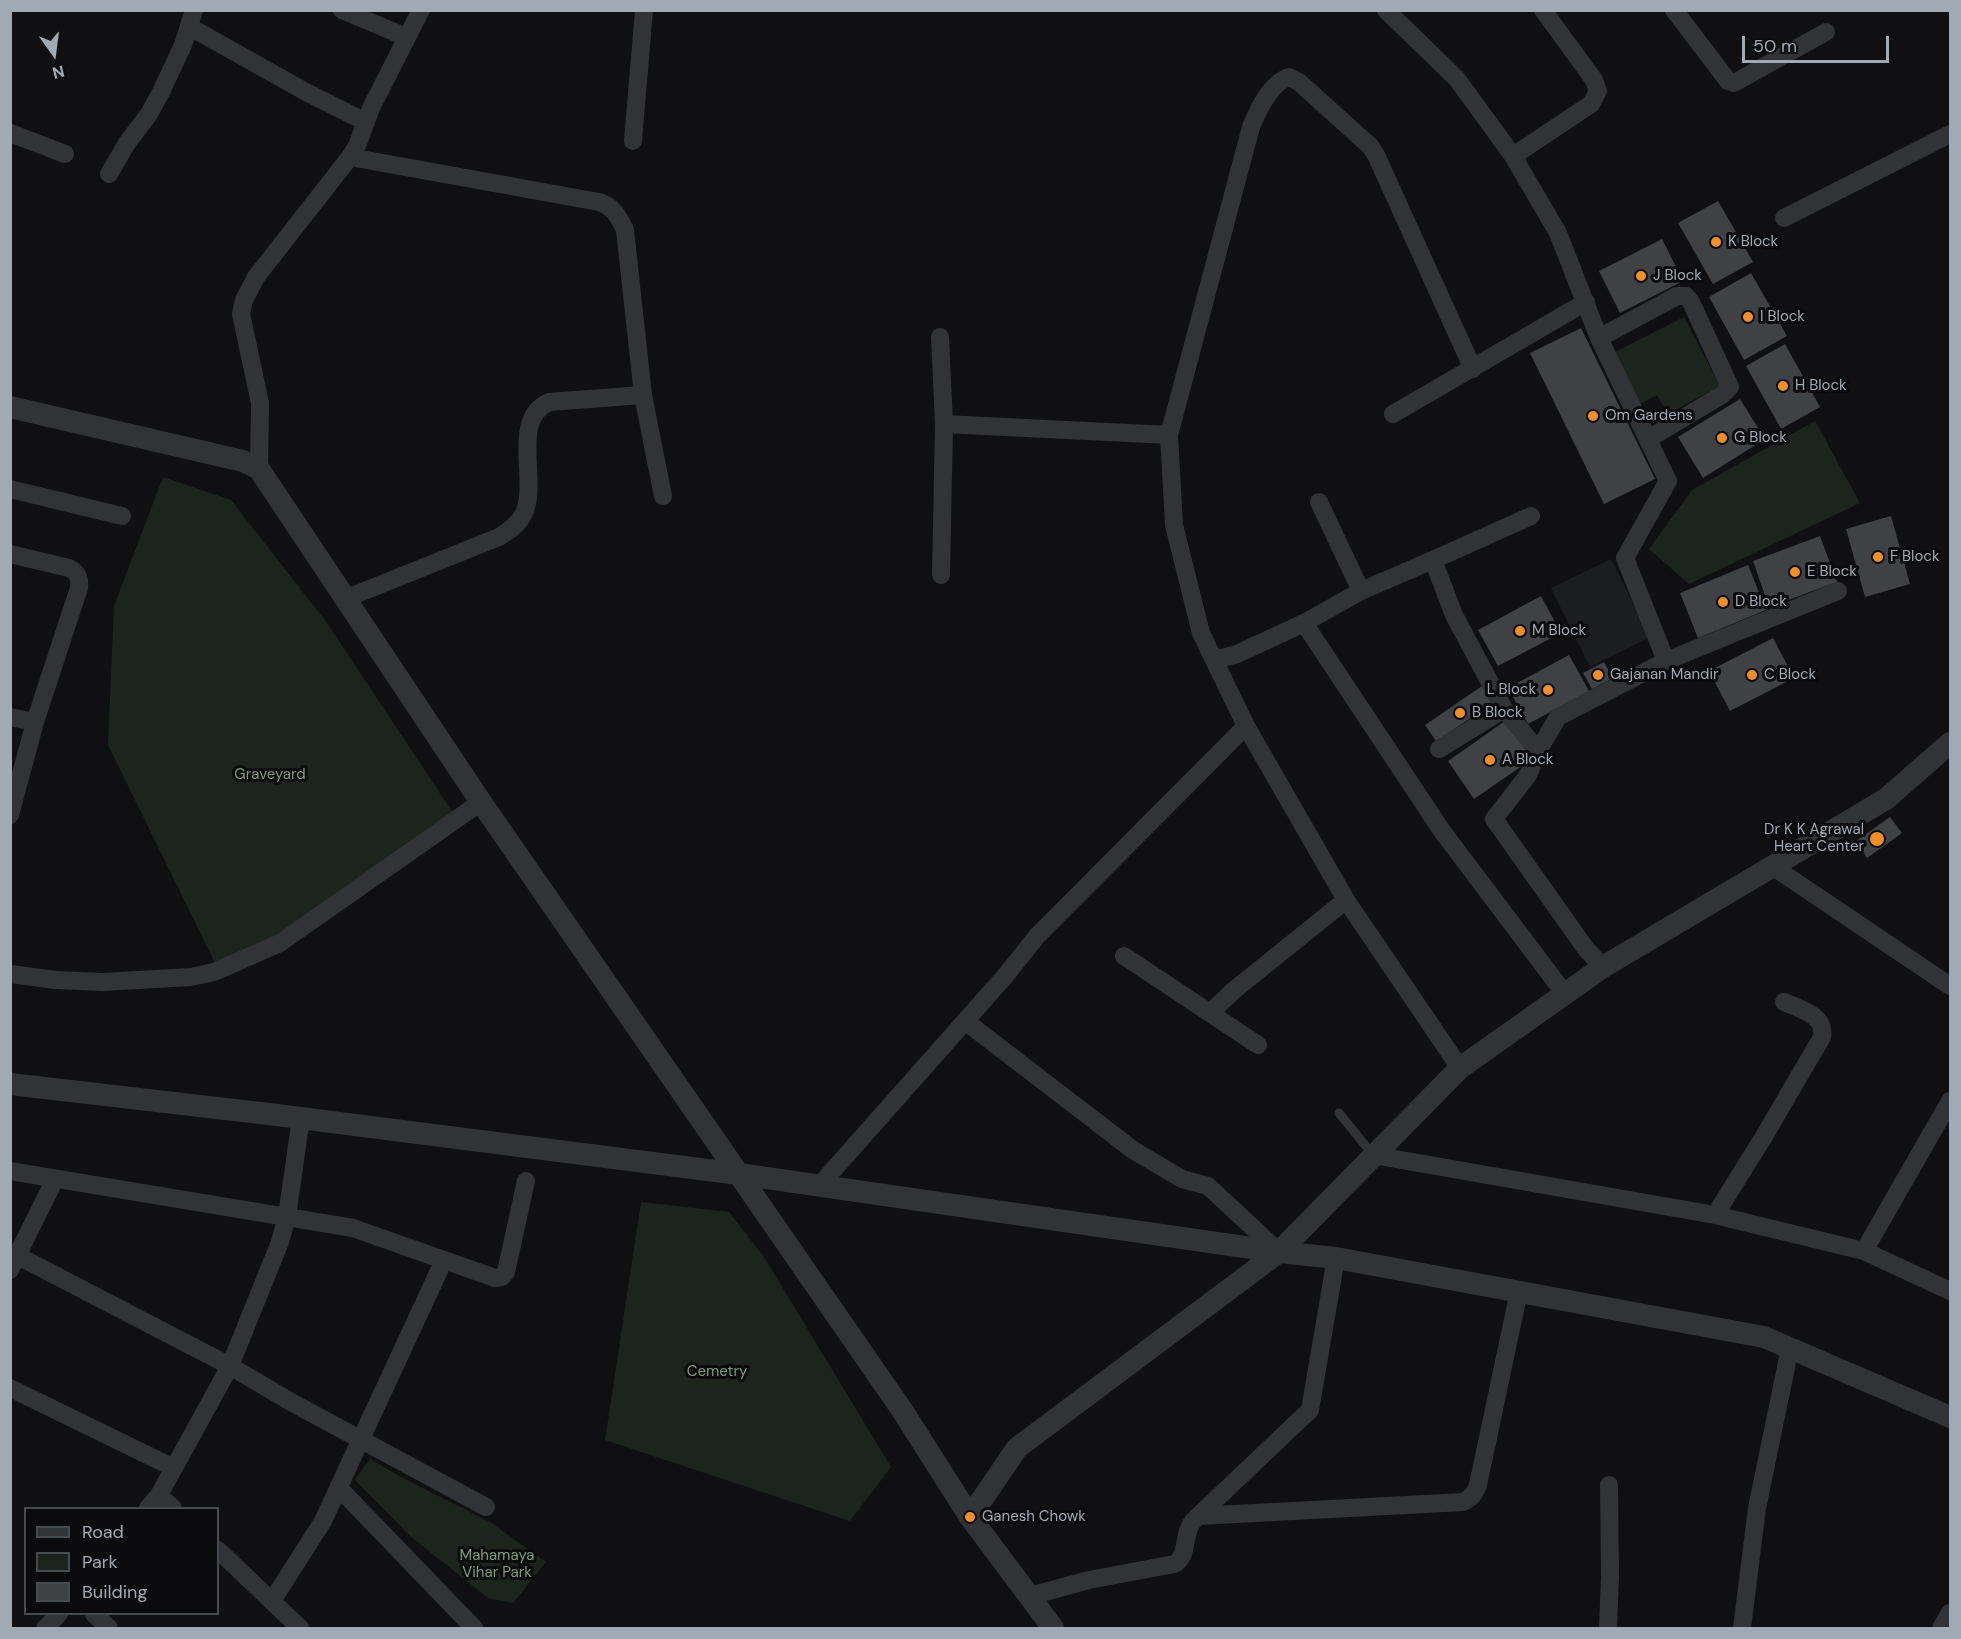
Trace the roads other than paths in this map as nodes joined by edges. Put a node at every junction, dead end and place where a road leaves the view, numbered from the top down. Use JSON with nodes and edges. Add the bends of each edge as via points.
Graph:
{"nodes":[{"id":1,"x":342,"y":10,"type":"edge"},
{"id":2,"x":422,"y":10,"type":"edge"},
{"id":3,"x":644,"y":10,"type":"edge"},
{"id":4,"x":1386,"y":10,"type":"edge"},
{"id":5,"x":1543,"y":10,"type":"edge"},
{"id":6,"x":1674,"y":10,"type":"edge"},
{"id":7,"x":192,"y":19,"type":"edge"},
{"id":8,"x":1826,"y":32,"type":"dead end"},
{"id":9,"x":406,"y":37,"type":"junction"},
{"id":10,"x":366,"y":122,"type":"junction"},
{"id":11,"x":10,"y":133,"type":"edge"},
{"id":12,"x":1950,"y":134,"type":"edge"},
{"id":13,"x":633,"y":141,"type":"dead end"},
{"id":14,"x":65,"y":154,"type":"dead end"},
{"id":15,"x":1513,"y":156,"type":"junction"},
{"id":16,"x":350,"y":157,"type":"junction"},
{"id":17,"x":109,"y":174,"type":"dead end"},
{"id":18,"x":1784,"y":218,"type":"dead end"},
{"id":19,"x":1586,"y":302,"type":"junction"},
{"id":20,"x":940,"y":337,"type":"dead end"},
{"id":21,"x":1599,"y":338,"type":"junction"},
{"id":22,"x":1473,"y":369,"type":"junction"},
{"id":23,"x":643,"y":395,"type":"junction"},
{"id":24,"x":10,"y":407,"type":"edge"},
{"id":25,"x":1393,"y":414,"type":"dead end"},
{"id":26,"x":944,"y":424,"type":"junction"},
{"id":27,"x":1169,"y":435,"type":"junction"},
{"id":28,"x":1648,"y":439,"type":"junction"},
{"id":29,"x":259,"y":469,"type":"junction"},
{"id":30,"x":10,"y":489,"type":"edge"},
{"id":31,"x":663,"y":496,"type":"dead end"},
{"id":32,"x":1319,"y":502,"type":"dead end"},
{"id":33,"x":122,"y":516,"type":"dead end"},
{"id":34,"x":1531,"y":516,"type":"dead end"},
{"id":35,"x":10,"y":554,"type":"edge"},
{"id":36,"x":1433,"y":560,"type":"junction"},
{"id":37,"x":941,"y":575,"type":"dead end"},
{"id":38,"x":1361,"y":591,"type":"junction"},
{"id":39,"x":1838,"y":591,"type":"dead end"},
{"id":40,"x":347,"y":598,"type":"junction"},
{"id":41,"x":1304,"y":623,"type":"junction"},
{"id":42,"x":1215,"y":660,"type":"junction"},
{"id":43,"x":1666,"y":661,"type":"junction"},
{"id":44,"x":1504,"y":709,"type":"junction"},
{"id":45,"x":10,"y":717,"type":"edge"},
{"id":46,"x":35,"y":722,"type":"junction"},
{"id":47,"x":1246,"y":726,"type":"junction"},
{"id":48,"x":1950,"y":743,"type":"edge"},
{"id":49,"x":1439,"y":749,"type":"dead end"},
{"id":50,"x":1538,"y":751,"type":"junction"},
{"id":51,"x":482,"y":802,"type":"junction"},
{"id":52,"x":10,"y":815,"type":"edge"},
{"id":53,"x":1772,"y":866,"type":"junction"},
{"id":54,"x":1346,"y":900,"type":"junction"},
{"id":55,"x":1124,"y":956,"type":"dead end"},
{"id":56,"x":1603,"y":967,"type":"junction"},
{"id":57,"x":10,"y":974,"type":"edge"},
{"id":58,"x":1950,"y":986,"type":"edge"},
{"id":59,"x":1565,"y":994,"type":"junction"},
{"id":60,"x":1784,"y":1002,"type":"dead end"},
{"id":61,"x":1210,"y":1013,"type":"junction"},
{"id":62,"x":965,"y":1021,"type":"junction"},
{"id":63,"x":1258,"y":1045,"type":"dead end"},
{"id":64,"x":1460,"y":1068,"type":"junction"},
{"id":65,"x":10,"y":1084,"type":"edge"},
{"id":66,"x":1950,"y":1101,"type":"edge"},
{"id":67,"x":1340,"y":1113,"type":"dead end"},
{"id":68,"x":301,"y":1118,"type":"junction"},
{"id":69,"x":1373,"y":1155,"type":"junction"},
{"id":70,"x":10,"y":1171,"type":"edge"},
{"id":71,"x":739,"y":1174,"type":"junction"},
{"id":72,"x":55,"y":1179,"type":"junction"},
{"id":73,"x":526,"y":1181,"type":"dead end"},
{"id":74,"x":819,"y":1186,"type":"junction"},
{"id":75,"x":1715,"y":1215,"type":"junction"},
{"id":76,"x":286,"y":1216,"type":"junction"},
{"id":77,"x":1864,"y":1251,"type":"junction"},
{"id":78,"x":1279,"y":1252,"type":"junction"},
{"id":79,"x":1336,"y":1258,"type":"junction"},
{"id":80,"x":444,"y":1260,"type":"junction"},
{"id":81,"x":14,"y":1263,"type":"edge"},
{"id":82,"x":1519,"y":1291,"type":"junction"},
{"id":83,"x":1950,"y":1291,"type":"edge"},
{"id":84,"x":1790,"y":1348,"type":"junction"},
{"id":85,"x":230,"y":1366,"type":"junction"},
{"id":86,"x":10,"y":1388,"type":"edge"},
{"id":87,"x":1950,"y":1416,"type":"edge"},
{"id":88,"x":360,"y":1440,"type":"junction"},
{"id":89,"x":174,"y":1468,"type":"junction"},
{"id":90,"x":1609,"y":1485,"type":"dead end"},
{"id":91,"x":339,"y":1488,"type":"junction"},
{"id":92,"x":153,"y":1502,"type":"edge"},
{"id":93,"x":167,"y":1507,"type":"edge"},
{"id":94,"x":486,"y":1507,"type":"dead end"},
{"id":95,"x":1198,"y":1516,"type":"junction"},
{"id":96,"x":970,"y":1517,"type":"junction"},
{"id":97,"x":219,"y":1551,"type":"edge"},
{"id":98,"x":1030,"y":1596,"type":"junction"},
{"id":99,"x":272,"y":1601,"type":"junction"},
{"id":100,"x":1950,"y":1613,"type":"edge"},
{"id":101,"x":58,"y":1615,"type":"edge"},
{"id":102,"x":95,"y":1615,"type":"edge"},
{"id":103,"x":45,"y":1629,"type":"edge"},
{"id":104,"x":109,"y":1629,"type":"edge"},
{"id":105,"x":300,"y":1629,"type":"edge"},
{"id":106,"x":474,"y":1629,"type":"edge"},
{"id":107,"x":1053,"y":1629,"type":"edge"},
{"id":108,"x":1608,"y":1629,"type":"edge"},
{"id":109,"x":1742,"y":1629,"type":"edge"},
{"id":110,"x":1941,"y":1629,"type":"edge"}],
"edges":[{"from":1,"to":9,"type":"street"},
{"from":2,"to":9,"type":"street"},
{"from":3,"to":13,"type":"street"},
{"from":4,"to":15,"type":"street","via":[[1457,79]]},
{"from":5,"to":15,"type":"street","via":[[1598,91],[1591,104]]},
{"from":6,"to":8,"type":"street","via":[[1728,81],[1734,83]]},
{"from":7,"to":10,"type":"street","via":[[306,92]]},
{"from":7,"to":17,"type":"street","via":[[149,114]]},
{"from":9,"to":10,"type":"street"},
{"from":10,"to":16,"type":"street"},
{"from":11,"to":14,"type":"street"},
{"from":12,"to":18,"type":"street"},
{"from":15,"to":19,"type":"street","via":[[1558,233]]},
{"from":16,"to":23,"type":"street","via":[[607,204],[625,230]]},
{"from":16,"to":29,"type":"street","via":[[256,277],[242,306],[260,403]]},
{"from":19,"to":21,"type":"street"},
{"from":19,"to":22,"type":"street"},
{"from":20,"to":26,"type":"street"},
{"from":21,"to":28,"type":"street"},
{"from":21,"to":28,"type":"street","via":[[1677,296],[1686,296],[1727,376],[1730,387],[1722,394]]},
{"from":22,"to":25,"type":"street"},
{"from":22,"to":27,"type":"street","via":[[1377,155],[1289,77],[1280,81],[1261,105],[1251,127]]},
{"from":23,"to":31,"type":"street"},
{"from":23,"to":40,"type":"street","via":[[543,405],[530,420],[528,485],[525,512],[519,522],[500,537]]},
{"from":24,"to":29,"type":"street","via":[[243,461]]},
{"from":26,"to":27,"type":"street"},
{"from":26,"to":37,"type":"street"},
{"from":27,"to":42,"type":"street","via":[[1174,525],[1201,633]]},
{"from":28,"to":43,"type":"street","via":[[1668,481],[1625,558]]},
{"from":29,"to":40,"type":"street"},
{"from":30,"to":33,"type":"street"},
{"from":32,"to":38,"type":"street"},
{"from":34,"to":36,"type":"street"},
{"from":35,"to":46,"type":"street","via":[[69,568],[80,581]]},
{"from":36,"to":38,"type":"street"},
{"from":36,"to":44,"type":"street","via":[[1454,615]]},
{"from":38,"to":41,"type":"street"},
{"from":39,"to":43,"type":"street"},
{"from":40,"to":51,"type":"street"},
{"from":41,"to":42,"type":"street"},
{"from":41,"to":59,"type":"street","via":[[1442,831]]},
{"from":42,"to":47,"type":"street"},
{"from":43,"to":50,"type":"street","via":[[1558,717]]},
{"from":44,"to":49,"type":"street"},
{"from":44,"to":50,"type":"street"},
{"from":45,"to":46,"type":"street"},
{"from":46,"to":52,"type":"street"},
{"from":47,"to":54,"type":"street"},
{"from":47,"to":62,"type":"street","via":[[1037,936]]},
{"from":48,"to":53,"type":"street","via":[[1886,799]]},
{"from":50,"to":56,"type":"street","via":[[1528,776],[1494,819],[1586,949]]},
{"from":51,"to":57,"type":"street","via":[[280,943],[214,972],[103,982]]},
{"from":51,"to":71,"type":"street"},
{"from":53,"to":56,"type":"street"},
{"from":53,"to":58,"type":"street"},
{"from":54,"to":61,"type":"street"},
{"from":54,"to":64,"type":"street"},
{"from":55,"to":61,"type":"street"},
{"from":56,"to":59,"type":"street"},
{"from":59,"to":64,"type":"street"},
{"from":60,"to":75,"type":"street","via":[[1816,1017],[1822,1037]]},
{"from":61,"to":63,"type":"street"},
{"from":62,"to":74,"type":"street"},
{"from":62,"to":78,"type":"street","via":[[1133,1150],[1182,1179],[1208,1186]]},
{"from":64,"to":69,"type":"street"},
{"from":65,"to":68,"type":"street"},
{"from":66,"to":77,"type":"street"},
{"from":67,"to":69,"type":"lane"},
{"from":68,"to":71,"type":"street"},
{"from":68,"to":76,"type":"street"},
{"from":69,"to":75,"type":"street"},
{"from":69,"to":78,"type":"street"},
{"from":70,"to":72,"type":"street"},
{"from":71,"to":74,"type":"street"},
{"from":71,"to":96,"type":"street","via":[[903,1410]]},
{"from":72,"to":76,"type":"street"},
{"from":72,"to":81,"type":"street"},
{"from":73,"to":80,"type":"street","via":[[505,1275],[495,1278]]},
{"from":74,"to":78,"type":"street"},
{"from":75,"to":77,"type":"street"},
{"from":76,"to":80,"type":"street","via":[[353,1228]]},
{"from":76,"to":85,"type":"street","via":[[280,1242]]},
{"from":77,"to":83,"type":"street"},
{"from":78,"to":79,"type":"street"},
{"from":78,"to":96,"type":"street","via":[[1017,1448]]},
{"from":79,"to":82,"type":"street"},
{"from":79,"to":95,"type":"street","via":[[1310,1410]]},
{"from":80,"to":88,"type":"street"},
{"from":81,"to":85,"type":"street"},
{"from":82,"to":84,"type":"street","via":[[1764,1337]]},
{"from":82,"to":95,"type":"street","via":[[1479,1485],[1468,1499]]},
{"from":84,"to":87,"type":"street"},
{"from":84,"to":109,"type":"street","via":[[1757,1508]]},
{"from":85,"to":88,"type":"street"},
{"from":85,"to":89,"type":"street"},
{"from":86,"to":89,"type":"street"},
{"from":88,"to":91,"type":"street"},
{"from":88,"to":94,"type":"street"},
{"from":89,"to":92,"type":"street"},
{"from":90,"to":108,"type":"street"},
{"from":91,"to":99,"type":"street","via":[[323,1521]]},
{"from":91,"to":106,"type":"street"},
{"from":92,"to":93,"type":"street"},
{"from":95,"to":98,"type":"street","via":[[1187,1529],[1178,1563]]},
{"from":96,"to":98,"type":"street"},
{"from":97,"to":99,"type":"street"},
{"from":98,"to":107,"type":"street"},
{"from":99,"to":105,"type":"street"},
{"from":100,"to":110,"type":"street"},
{"from":101,"to":103,"type":"street"},
{"from":102,"to":104,"type":"street"}]}
